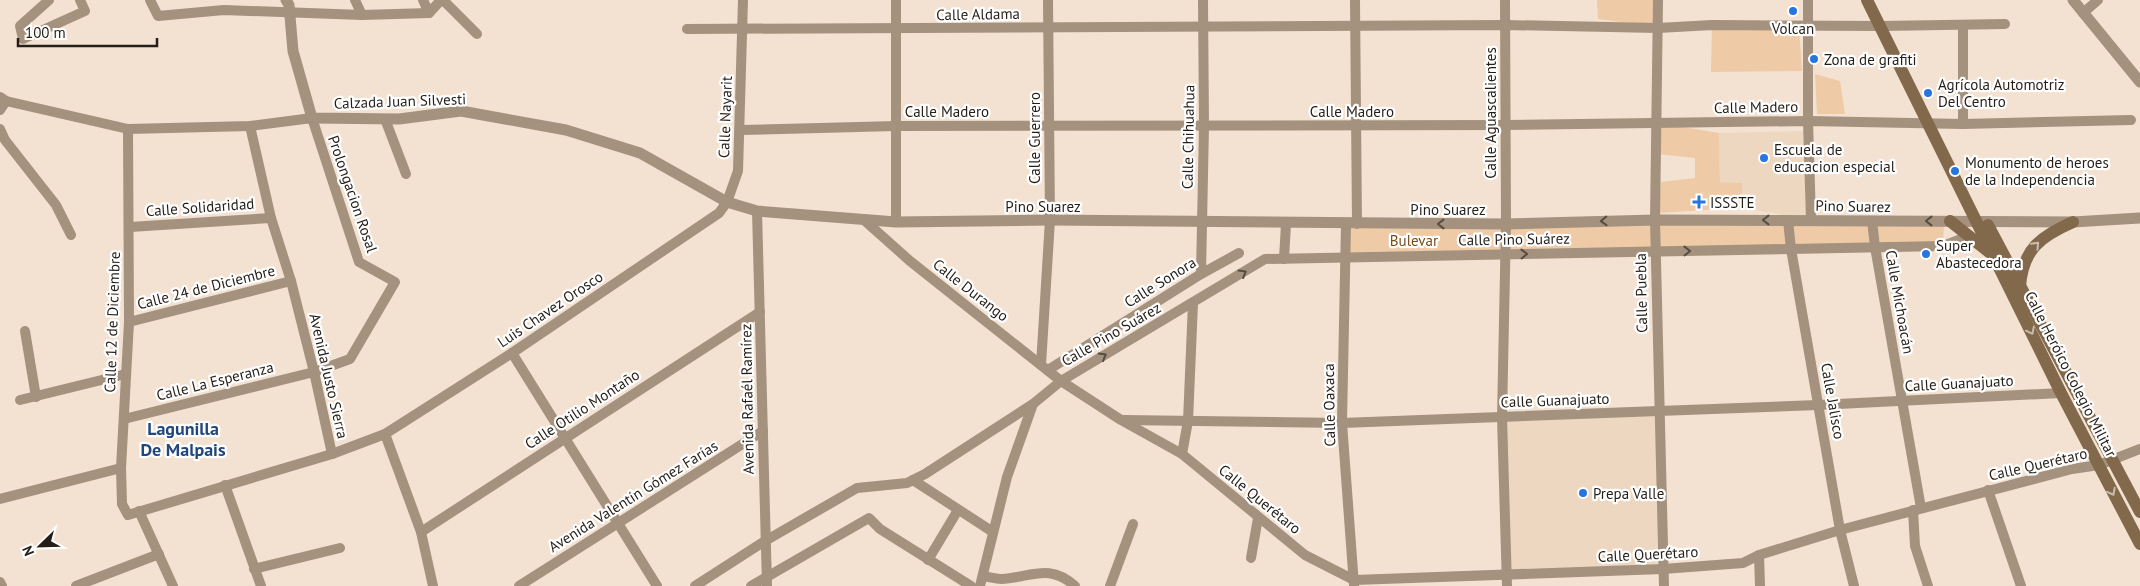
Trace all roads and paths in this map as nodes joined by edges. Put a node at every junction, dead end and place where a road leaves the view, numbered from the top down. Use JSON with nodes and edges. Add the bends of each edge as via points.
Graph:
{"nodes":[{"id":1,"x":49,"y":0,"type":"edge"},
{"id":2,"x":80,"y":0,"type":"edge"},
{"id":3,"x":150,"y":0,"type":"edge"},
{"id":4,"x":219,"y":0,"type":"edge"},
{"id":5,"x":286,"y":0,"type":"edge"},
{"id":6,"x":355,"y":0,"type":"edge"},
{"id":7,"x":423,"y":0,"type":"edge"},
{"id":8,"x":442,"y":0,"type":"edge"},
{"id":9,"x":743,"y":0,"type":"edge"},
{"id":10,"x":896,"y":0,"type":"edge"},
{"id":11,"x":1048,"y":0,"type":"edge"},
{"id":12,"x":1203,"y":0,"type":"edge"},
{"id":13,"x":1355,"y":0,"type":"edge"},
{"id":14,"x":1505,"y":0,"type":"edge"},
{"id":15,"x":1658,"y":0,"type":"edge"},
{"id":16,"x":1808,"y":0,"type":"edge"},
{"id":17,"x":1867,"y":0,"type":"edge"},
{"id":18,"x":2073,"y":0,"type":"edge"},
{"id":19,"x":2098,"y":0,"type":"edge"},
{"id":20,"x":224,"y":10,"type":"junction"},
{"id":21,"x":2084,"y":12,"type":"junction"},
{"id":22,"x":429,"y":13,"type":"junction"},
{"id":23,"x":290,"y":14,"type":"junction"},
{"id":24,"x":362,"y":15,"type":"junction"},
{"id":25,"x":2005,"y":24,"type":"dead end"},
{"id":26,"x":1505,"y":25,"type":"junction"},
{"id":27,"x":1962,"y":25,"type":"junction"},
{"id":28,"x":1355,"y":26,"type":"junction"},
{"id":29,"x":1808,"y":26,"type":"junction"},
{"id":30,"x":1881,"y":26,"type":"junction"},
{"id":31,"x":1203,"y":27,"type":"junction"},
{"id":32,"x":1048,"y":28,"type":"junction"},
{"id":33,"x":1658,"y":28,"type":"junction"},
{"id":34,"x":687,"y":29,"type":"dead end"},
{"id":35,"x":743,"y":30,"type":"junction"},
{"id":36,"x":896,"y":30,"type":"junction"},
{"id":37,"x":477,"y":34,"type":"dead end"},
{"id":38,"x":2140,"y":82,"type":"edge"},
{"id":39,"x":2,"y":103,"type":"edge"},
{"id":40,"x":312,"y":118,"type":"junction"},
{"id":41,"x":385,"y":118,"type":"junction"},
{"id":42,"x":2131,"y":120,"type":"dead end"},
{"id":43,"x":1808,"y":121,"type":"junction"},
{"id":44,"x":1930,"y":122,"type":"junction"},
{"id":45,"x":1656,"y":123,"type":"junction"},
{"id":46,"x":1962,"y":124,"type":"junction"},
{"id":47,"x":1505,"y":125,"type":"junction"},
{"id":48,"x":250,"y":126,"type":"junction"},
{"id":49,"x":896,"y":126,"type":"junction"},
{"id":50,"x":1049,"y":126,"type":"junction"},
{"id":51,"x":1204,"y":126,"type":"junction"},
{"id":52,"x":1356,"y":126,"type":"junction"},
{"id":53,"x":0,"y":129,"type":"edge"},
{"id":54,"x":128,"y":129,"type":"junction"},
{"id":55,"x":740,"y":130,"type":"junction"},
{"id":56,"x":406,"y":174,"type":"dead end"},
{"id":57,"x":727,"y":202,"type":"junction"},
{"id":58,"x":757,"y":211,"type":"junction"},
{"id":59,"x":271,"y":218,"type":"junction"},
{"id":60,"x":2140,"y":218,"type":"edge"},
{"id":61,"x":864,"y":220,"type":"junction"},
{"id":62,"x":1050,"y":220,"type":"junction"},
{"id":63,"x":1654,"y":220,"type":"junction"},
{"id":64,"x":1788,"y":220,"type":"junction"},
{"id":65,"x":1810,"y":220,"type":"junction"},
{"id":66,"x":1872,"y":221,"type":"junction"},
{"id":67,"x":1950,"y":221,"type":"junction"},
{"id":68,"x":1982,"y":221,"type":"junction"},
{"id":69,"x":896,"y":222,"type":"junction"},
{"id":70,"x":1202,"y":222,"type":"junction"},
{"id":71,"x":2073,"y":222,"type":"junction"},
{"id":72,"x":1286,"y":224,"type":"junction"},
{"id":73,"x":1351,"y":224,"type":"junction"},
{"id":74,"x":1506,"y":224,"type":"junction"},
{"id":75,"x":130,"y":227,"type":"junction"},
{"id":76,"x":71,"y":235,"type":"dead end"},
{"id":77,"x":1969,"y":236,"type":"junction"},
{"id":78,"x":1875,"y":247,"type":"junction"},
{"id":79,"x":1791,"y":249,"type":"junction"},
{"id":80,"x":1656,"y":252,"type":"junction"},
{"id":81,"x":1239,"y":253,"type":"dead end"},
{"id":82,"x":1504,"y":254,"type":"junction"},
{"id":83,"x":1993,"y":255,"type":"junction"},
{"id":84,"x":1345,"y":258,"type":"junction"},
{"id":85,"x":1284,"y":259,"type":"junction"},
{"id":86,"x":1201,"y":274,"type":"junction"},
{"id":87,"x":291,"y":281,"type":"junction"},
{"id":88,"x":2020,"y":286,"type":"junction"},
{"id":89,"x":2022,"y":301,"type":"junction"},
{"id":90,"x":1193,"y":303,"type":"junction"},
{"id":91,"x":760,"y":312,"type":"junction"},
{"id":92,"x":129,"y":322,"type":"junction"},
{"id":93,"x":25,"y":331,"type":"dead end"},
{"id":94,"x":512,"y":353,"type":"junction"},
{"id":95,"x":1044,"y":367,"type":"junction"},
{"id":96,"x":314,"y":372,"type":"junction"},
{"id":97,"x":126,"y":374,"type":"junction"},
{"id":98,"x":1061,"y":380,"type":"junction"},
{"id":99,"x":2061,"y":393,"type":"junction"},
{"id":100,"x":36,"y":396,"type":"junction"},
{"id":101,"x":20,"y":400,"type":"dead end"},
{"id":102,"x":1903,"y":401,"type":"junction"},
{"id":103,"x":1033,"y":404,"type":"junction"},
{"id":104,"x":1818,"y":405,"type":"junction"},
{"id":105,"x":1659,"y":412,"type":"junction"},
{"id":106,"x":1502,"y":418,"type":"junction"},
{"id":107,"x":124,"y":420,"type":"junction"},
{"id":108,"x":1121,"y":420,"type":"junction"},
{"id":109,"x":1188,"y":421,"type":"junction"},
{"id":110,"x":1342,"y":424,"type":"junction"},
{"id":111,"x":763,"y":431,"type":"junction"},
{"id":112,"x":385,"y":434,"type":"junction"},
{"id":113,"x":566,"y":438,"type":"junction"},
{"id":114,"x":2140,"y":449,"type":"edge"},
{"id":115,"x":332,"y":454,"type":"junction"},
{"id":116,"x":1182,"y":454,"type":"junction"},
{"id":117,"x":2112,"y":459,"type":"junction"},
{"id":118,"x":2098,"y":466,"type":"junction"},
{"id":119,"x":121,"y":468,"type":"junction"},
{"id":120,"x":914,"y":480,"type":"junction"},
{"id":121,"x":225,"y":485,"type":"junction"},
{"id":122,"x":1988,"y":490,"type":"junction"},
{"id":123,"x":0,"y":499,"type":"edge"},
{"id":124,"x":1917,"y":509,"type":"junction"},
{"id":125,"x":958,"y":510,"type":"junction"},
{"id":126,"x":140,"y":511,"type":"junction"},
{"id":127,"x":2140,"y":512,"type":"edge"},
{"id":128,"x":1258,"y":518,"type":"junction"},
{"id":129,"x":619,"y":523,"type":"junction"},
{"id":130,"x":1133,"y":524,"type":"dead end"},
{"id":131,"x":1840,"y":530,"type":"junction"},
{"id":132,"x":421,"y":532,"type":"junction"},
{"id":133,"x":993,"y":532,"type":"junction"},
{"id":134,"x":765,"y":541,"type":"junction"},
{"id":135,"x":2140,"y":544,"type":"edge"},
{"id":136,"x":340,"y":548,"type":"dead end"},
{"id":137,"x":159,"y":554,"type":"junction"},
{"id":138,"x":1759,"y":555,"type":"junction"},
{"id":139,"x":1251,"y":558,"type":"dead end"},
{"id":140,"x":928,"y":560,"type":"junction"},
{"id":141,"x":254,"y":569,"type":"junction"},
{"id":142,"x":1663,"y":569,"type":"junction"},
{"id":143,"x":1507,"y":575,"type":"junction"},
{"id":144,"x":767,"y":581,"type":"edge"},
{"id":145,"x":982,"y":581,"type":"edge"},
{"id":146,"x":1460,"y":581,"type":"edge"},
{"id":147,"x":0,"y":582,"type":"edge"},
{"id":148,"x":1354,"y":583,"type":"edge"},
{"id":149,"x":2,"y":586,"type":"edge"},
{"id":150,"x":76,"y":586,"type":"edge"},
{"id":151,"x":173,"y":586,"type":"edge"},
{"id":152,"x":261,"y":586,"type":"edge"},
{"id":153,"x":433,"y":586,"type":"edge"},
{"id":154,"x":519,"y":586,"type":"edge"},
{"id":155,"x":657,"y":586,"type":"edge"},
{"id":156,"x":695,"y":586,"type":"edge"},
{"id":157,"x":751,"y":586,"type":"edge"},
{"id":158,"x":971,"y":586,"type":"edge"},
{"id":159,"x":1075,"y":586,"type":"edge"},
{"id":160,"x":1110,"y":586,"type":"edge"},
{"id":161,"x":1507,"y":586,"type":"edge"},
{"id":162,"x":1664,"y":586,"type":"edge"},
{"id":163,"x":1760,"y":586,"type":"edge"},
{"id":164,"x":1854,"y":586,"type":"edge"},
{"id":165,"x":1928,"y":586,"type":"edge"},
{"id":166,"x":2021,"y":586,"type":"edge"}],
"edges":[{"from":1,"to":2,"type":"street","via":[[20,26],[23,39],[84,11]]},
{"from":3,"to":20,"type":"street","via":[[158,16]]},
{"from":4,"to":20,"type":"street"},
{"from":5,"to":23,"type":"street"},
{"from":6,"to":24,"type":"street"},
{"from":7,"to":22,"type":"street"},
{"from":8,"to":22,"type":"street"},
{"from":8,"to":37,"type":"street"},
{"from":9,"to":35,"type":"street","name":"Calle Nayarit"},
{"from":10,"to":36,"type":"street"},
{"from":11,"to":32,"type":"street","name":"Calle Guerrero"},
{"from":12,"to":31,"type":"street","name":"Calle Chihuahua"},
{"from":13,"to":28,"type":"street","name":"Calle Oaxaca"},
{"from":14,"to":26,"type":"street","name":"Calle Aguascalientes"},
{"from":15,"to":33,"type":"street","name":"Calle Puebla"},
{"from":16,"to":29,"type":"street"},
{"from":17,"to":30,"type":"main road","name":"Calle Heróico Colegio Militar"},
{"from":18,"to":21,"type":"street"},
{"from":19,"to":21,"type":"street"},
{"from":20,"to":23,"type":"street"},
{"from":21,"to":38,"type":"street"},
{"from":22,"to":24,"type":"street"},
{"from":23,"to":24,"type":"street"},
{"from":23,"to":40,"type":"street","via":[[293,50]]},
{"from":25,"to":27,"type":"street","name":"Calle Aldama"},
{"from":26,"to":28,"type":"street","name":"Calle Aldama"},
{"from":26,"to":33,"type":"street","name":"Calle Aldama"},
{"from":26,"to":47,"type":"street","name":"Calle Aguascalientes"},
{"from":27,"to":30,"type":"street","name":"Calle Aldama"},
{"from":27,"to":46,"type":"street"},
{"from":28,"to":31,"type":"street","name":"Calle Aldama"},
{"from":28,"to":52,"type":"street","name":"Calle Oaxaca"},
{"from":29,"to":30,"type":"street","name":"Calle Aldama"},
{"from":29,"to":33,"type":"street","name":"Calle Aldama"},
{"from":29,"to":43,"type":"street"},
{"from":30,"to":44,"type":"main road","name":"Calle Heróico Colegio Militar"},
{"from":31,"to":32,"type":"street","name":"Calle Aldama"},
{"from":31,"to":51,"type":"street","name":"Calle Chihuahua"},
{"from":32,"to":36,"type":"street","name":"Calle Aldama"},
{"from":32,"to":50,"type":"street","name":"Calle Guerrero"},
{"from":33,"to":45,"type":"street","name":"Calle Puebla"},
{"from":34,"to":35,"type":"street","name":"Calle Aldama"},
{"from":35,"to":36,"type":"street","name":"Calle Aldama"},
{"from":35,"to":55,"type":"street","name":"Calle Nayarit"},
{"from":36,"to":49,"type":"street"},
{"from":39,"to":54,"type":"street","name":"Calzada Juan Silvesti"},
{"from":40,"to":41,"type":"street","name":"Calzada Juan Silvesti"},
{"from":40,"to":48,"type":"street","name":"Calzada Juan Silvesti"},
{"from":40,"to":96,"type":"street","name":"Prolongacion Rosal","via":[[359,262],[395,282],[350,358]]},
{"from":41,"to":56,"type":"street"},
{"from":41,"to":57,"type":"street","name":"Calzada Juan Silvesti","via":[[461,111],[566,130],[640,153]]},
{"from":42,"to":46,"type":"street","name":"Calle Madero"},
{"from":43,"to":44,"type":"street","name":"Calle Madero"},
{"from":43,"to":45,"type":"street","name":"Calle Madero"},
{"from":43,"to":65,"type":"street"},
{"from":44,"to":46,"type":"street","name":"Calle Madero"},
{"from":44,"to":68,"type":"main road","name":"Calle Heróico Colegio Militar"},
{"from":45,"to":47,"type":"street","name":"Calle Madero"},
{"from":45,"to":63,"type":"street","name":"Calle Puebla"},
{"from":47,"to":52,"type":"street","name":"Calle Madero"},
{"from":47,"to":74,"type":"street","name":"Calle Aguascalientes"},
{"from":48,"to":54,"type":"street","name":"Calzada Juan Silvesti"},
{"from":48,"to":59,"type":"street","name":"Avenida Justo Sierra"},
{"from":49,"to":50,"type":"street","name":"Calle Madero"},
{"from":49,"to":55,"type":"street","name":"Calle Madero"},
{"from":49,"to":69,"type":"street"},
{"from":50,"to":51,"type":"street","name":"Calle Madero"},
{"from":50,"to":62,"type":"street","name":"Calle Guerrero"},
{"from":51,"to":52,"type":"street","name":"Calle Madero"},
{"from":51,"to":70,"type":"street","name":"Calle Chihuahua"},
{"from":52,"to":73,"type":"street","name":"Calle Oaxaca"},
{"from":53,"to":76,"type":"street","via":[[56,205]]},
{"from":54,"to":75,"type":"street","name":"Calle 12 de Diciembre"},
{"from":55,"to":57,"type":"street","name":"Calle Nayarit","via":[[738,171]]},
{"from":57,"to":58,"type":"street","name":"Calzada Juan Silvesti"},
{"from":57,"to":94,"type":"street","name":"Luis Chavez Orosco","via":[[719,213]]},
{"from":58,"to":61,"type":"street","name":"Pino Suarez"},
{"from":58,"to":91,"type":"street","name":"Avenida Rafaél Ramírez"},
{"from":59,"to":75,"type":"street","name":"Calle Solidaridad"},
{"from":59,"to":87,"type":"street","name":"Avenida Justo Sierra"},
{"from":60,"to":71,"type":"street","name":"Pino Suarez"},
{"from":61,"to":69,"type":"street","name":"Pino Suarez"},
{"from":61,"to":95,"type":"street","name":"Calle Durango","via":[[910,261]]},
{"from":62,"to":69,"type":"street","name":"Pino Suarez"},
{"from":62,"to":70,"type":"street","name":"Pino Suarez"},
{"from":62,"to":95,"type":"street","name":"Calle Guerrero"},
{"from":64,"to":63,"type":"street","name":"Pino Suarez","one_way":true},
{"from":63,"to":74,"type":"street","name":"Pino Suarez","one_way":true},
{"from":63,"to":80,"type":"street","name":"Calle Puebla"},
{"from":64,"to":65,"type":"street","name":"Pino Suarez"},
{"from":64,"to":79,"type":"street","name":"Calle Jalisco"},
{"from":65,"to":66,"type":"street","name":"Pino Suarez"},
{"from":67,"to":66,"type":"street","name":"Pino Suarez","one_way":true},
{"from":66,"to":78,"type":"street","name":"Calle Michoacán"},
{"from":67,"to":68,"type":"street","name":"Pino Suarez"},
{"from":67,"to":77,"type":"main road"},
{"from":68,"to":71,"type":"street","name":"Pino Suarez"},
{"from":68,"to":83,"type":"main road","name":"Calle Heróico Colegio Militar"},
{"from":68,"to":88,"type":"main road","name":"Calle Heróico Colegio Militar"},
{"from":70,"to":72,"type":"street","name":"Pino Suarez"},
{"from":70,"to":86,"type":"street","name":"Calle Chihuahua"},
{"from":88,"to":71,"type":"main road","one_way":true,"via":[[2021,272],[2030,250],[2047,235]]},
{"from":72,"to":73,"type":"street","name":"Pino Suarez"},
{"from":72,"to":85,"type":"street"},
{"from":74,"to":73,"type":"street","name":"Pino Suarez","one_way":true},
{"from":73,"to":84,"type":"street","name":"Calle Oaxaca"},
{"from":74,"to":82,"type":"street","name":"Calle Aguascalientes"},
{"from":75,"to":92,"type":"street","name":"Calle 12 de Diciembre"},
{"from":77,"to":78,"type":"street","name":"Calle Pino Suárez","via":[[1943,246]]},
{"from":77,"to":83,"type":"main road"},
{"from":78,"to":79,"type":"street","name":"Calle Pino Suárez"},
{"from":78,"to":102,"type":"street","name":"Calle Michoacán"},
{"from":80,"to":79,"type":"street","name":"Calle Pino Suárez","one_way":true},
{"from":79,"to":104,"type":"street","name":"Calle Jalisco"},
{"from":82,"to":80,"type":"street","name":"Calle Pino Suárez","one_way":true},
{"from":80,"to":105,"type":"street","name":"Calle Puebla"},
{"from":81,"to":86,"type":"street","name":"Calle Sonora"},
{"from":82,"to":84,"type":"street","name":"Calle Pino Suárez"},
{"from":82,"to":106,"type":"street","name":"Calle Aguascalientes"},
{"from":83,"to":89,"type":"main road","name":"Calle Heróico Colegio Militar"},
{"from":84,"to":85,"type":"street","name":"Calle Pino Suárez"},
{"from":84,"to":110,"type":"street","name":"Calle Oaxaca"},
{"from":90,"to":85,"type":"street","name":"Calle Pino Suárez","one_way":true,"via":[[1266,259]]},
{"from":86,"to":95,"type":"street","name":"Calle Sonora"},
{"from":87,"to":92,"type":"street","name":"Calle 24 de Diciembre"},
{"from":87,"to":96,"type":"street","name":"Avenida Justo Sierra"},
{"from":88,"to":89,"type":"main road","name":"Calle Heróico Colegio Militar"},
{"from":89,"to":99,"type":"main road","name":"Calle Heróico Colegio Militar","one_way":true},
{"from":89,"to":117,"type":"main road","name":"Calle Heróico Colegio Militar"},
{"from":98,"to":90,"type":"street","name":"Calle Pino Suárez","one_way":true},
{"from":90,"to":109,"type":"street"},
{"from":91,"to":111,"type":"street","name":"Avenida Rafaél Ramírez"},
{"from":91,"to":113,"type":"street","name":"Calle Otilio Montaño"},
{"from":92,"to":97,"type":"street","name":"Calle 12 de Diciembre"},
{"from":93,"to":100,"type":"street"},
{"from":94,"to":112,"type":"street","name":"Luis Chavez Orosco"},
{"from":94,"to":113,"type":"street"},
{"from":95,"to":98,"type":"street","name":"Calle Durango"},
{"from":96,"to":107,"type":"street","name":"Calle La Esperanza"},
{"from":96,"to":115,"type":"street","name":"Avenida Justo Sierra"},
{"from":97,"to":100,"type":"street"},
{"from":97,"to":107,"type":"street","name":"Calle 12 de Diciembre"},
{"from":98,"to":103,"type":"street"},
{"from":98,"to":108,"type":"street"},
{"from":99,"to":102,"type":"street","name":"Calle Guanajuato"},
{"from":99,"to":118,"type":"main road","name":"Calle Heróico Colegio Militar"},
{"from":100,"to":101,"type":"street"},
{"from":102,"to":104,"type":"street","name":"Calle Guanajuato"},
{"from":102,"to":124,"type":"street","name":"Calle Michoacán"},
{"from":103,"to":120,"type":"street"},
{"from":103,"to":133,"type":"street","via":[[1007,477]]},
{"from":104,"to":105,"type":"street","name":"Calle Guanajuato"},
{"from":104,"to":131,"type":"street","name":"Calle Jalisco"},
{"from":105,"to":106,"type":"street","name":"Calle Guanajuato"},
{"from":105,"to":142,"type":"street","name":"Calle Puebla"},
{"from":106,"to":110,"type":"street","name":"Calle Guanajuato"},
{"from":106,"to":143,"type":"street","name":"Calle Aguascalientes"},
{"from":107,"to":119,"type":"street","name":"Calle 12 de Diciembre"},
{"from":108,"to":109,"type":"street","name":"Calle Guanajuato"},
{"from":108,"to":116,"type":"street","name":"Calle Querétaro"},
{"from":109,"to":110,"type":"street","name":"Calle Guanajuato"},
{"from":109,"to":116,"type":"street"},
{"from":110,"to":148,"type":"street","name":"Calle Oaxaca"},
{"from":111,"to":129,"type":"street","name":"Avenida Valentín Gómez Farías"},
{"from":111,"to":134,"type":"street","name":"Avenida Rafaél Ramírez"},
{"from":112,"to":115,"type":"street","name":"Avenida Justo Sierra"},
{"from":112,"to":132,"type":"street"},
{"from":113,"to":129,"type":"street"},
{"from":113,"to":132,"type":"street","name":"Calle Otilio Montaño"},
{"from":114,"to":117,"type":"street","name":"Calle Querétaro"},
{"from":115,"to":121,"type":"street"},
{"from":116,"to":128,"type":"street","name":"Calle Querétaro"},
{"from":117,"to":118,"type":"street","name":"Calle Querétaro"},
{"from":117,"to":127,"type":"main road","name":"Calle Heróico Colegio Militar"},
{"from":118,"to":122,"type":"street","name":"Calle Querétaro","via":[[2072,469]]},
{"from":118,"to":135,"type":"main road","name":"Calle Heróico Colegio Militar","one_way":true},
{"from":119,"to":123,"type":"street"},
{"from":119,"to":126,"type":"street","name":"Calle 12 de Diciembre","via":[[122,504],[128,515]]},
{"from":120,"to":125,"type":"street"},
{"from":120,"to":134,"type":"street","via":[[857,488]]},
{"from":121,"to":126,"type":"street"},
{"from":121,"to":141,"type":"street"},
{"from":122,"to":124,"type":"street","name":"Calle Querétaro"},
{"from":122,"to":166,"type":"street"},
{"from":124,"to":131,"type":"street","name":"Calle Querétaro"},
{"from":124,"to":165,"type":"street","name":"Calle Michoacán","via":[[1915,546]]},
{"from":125,"to":133,"type":"street"},
{"from":125,"to":140,"type":"street"},
{"from":126,"to":137,"type":"street"},
{"from":128,"to":139,"type":"street"},
{"from":128,"to":148,"type":"street","name":"Calle Querétaro","via":[[1305,555]]},
{"from":129,"to":154,"type":"street","name":"Avenida Valentín Gómez Farías"},
{"from":129,"to":155,"type":"street"},
{"from":130,"to":160,"type":"street"},
{"from":131,"to":138,"type":"street","name":"Calle Querétaro"},
{"from":131,"to":164,"type":"street","name":"Calle Jalisco"},
{"from":132,"to":153,"type":"street"},
{"from":133,"to":145,"type":"street"},
{"from":134,"to":144,"type":"street","name":"Avenida Rafaél Ramírez"},
{"from":134,"to":156,"type":"street"},
{"from":136,"to":141,"type":"street"},
{"from":137,"to":150,"type":"street"},
{"from":137,"to":151,"type":"street"},
{"from":138,"to":142,"type":"street","name":"Calle Querétaro","via":[[1743,563]]},
{"from":138,"to":163,"type":"street"},
{"from":140,"to":144,"type":"street","via":[[880,529],[869,518]]},
{"from":140,"to":158,"type":"street"},
{"from":141,"to":152,"type":"street"},
{"from":142,"to":143,"type":"street","name":"Calle Querétaro"},
{"from":142,"to":162,"type":"street","name":"Calle Puebla"},
{"from":143,"to":146,"type":"street","name":"Calle Querétaro"},
{"from":143,"to":161,"type":"street","name":"Calle Aguascalientes"},
{"from":144,"to":157,"type":"street"},
{"from":145,"to":159,"type":"street","via":[[1042,571],[1065,577]]},
{"from":146,"to":148,"type":"street","name":"Calle Querétaro"},
{"from":147,"to":149,"type":"street"}]}
